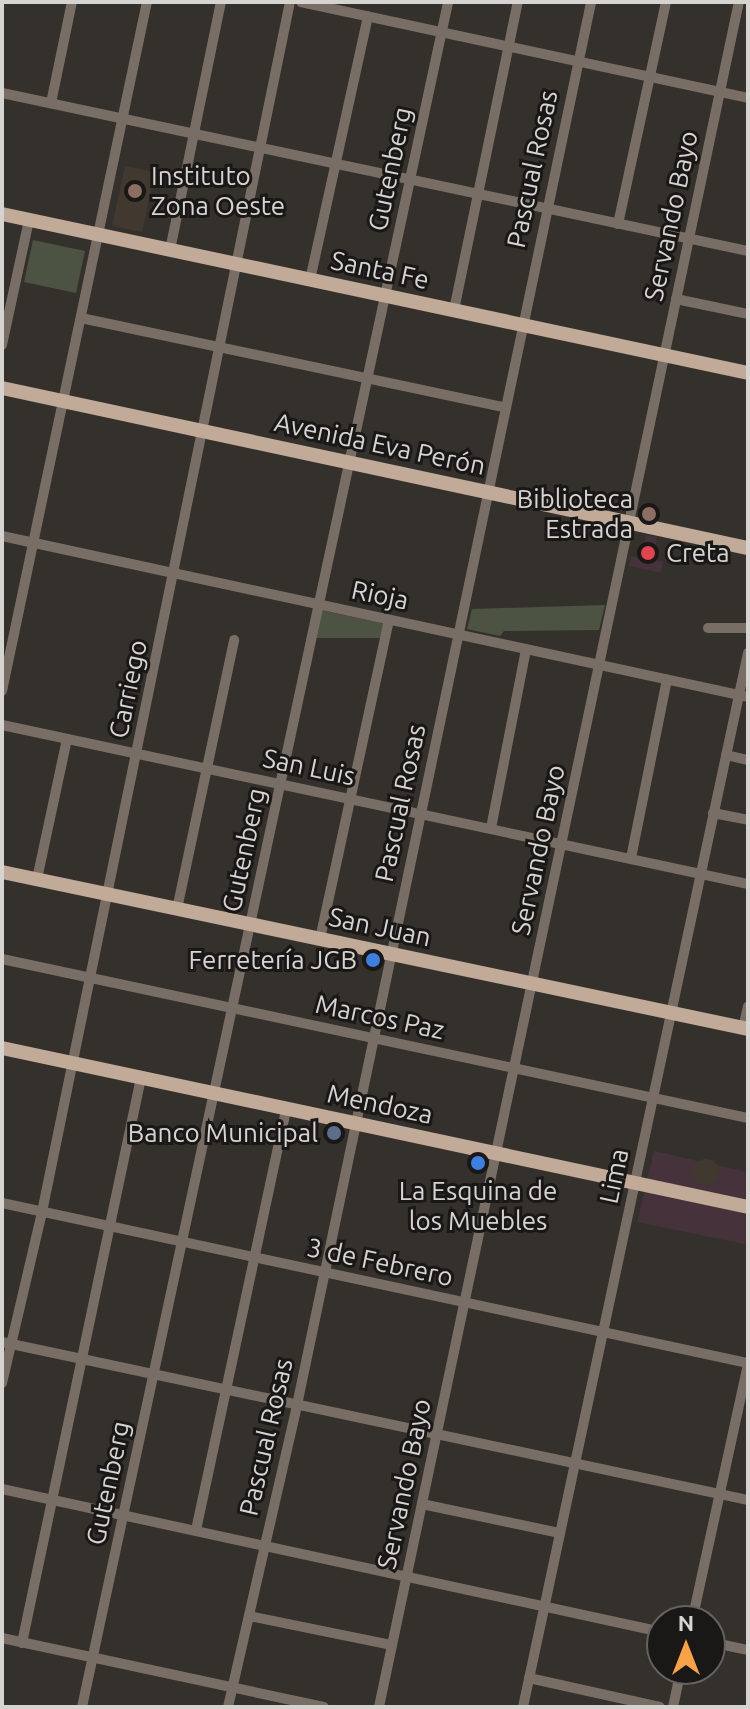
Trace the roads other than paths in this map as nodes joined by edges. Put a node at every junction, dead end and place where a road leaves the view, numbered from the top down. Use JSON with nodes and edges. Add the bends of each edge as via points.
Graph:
{"nodes":[{"id":1,"x":72,"y":2,"type":"edge"},
{"id":2,"x":147,"y":2,"type":"edge"},
{"id":3,"x":221,"y":2,"type":"edge"},
{"id":4,"x":290,"y":2,"type":"edge"},
{"id":5,"x":301,"y":2,"type":"edge"},
{"id":6,"x":448,"y":2,"type":"edge"},
{"id":7,"x":518,"y":2,"type":"edge"},
{"id":8,"x":591,"y":2,"type":"edge"},
{"id":9,"x":666,"y":2,"type":"edge"},
{"id":10,"x":739,"y":2,"type":"edge"},
{"id":11,"x":349,"y":7,"type":"edge"},
{"id":12,"x":368,"y":16,"type":"junction"},
{"id":13,"x":441,"y":32,"type":"junction"},
{"id":14,"x":509,"y":46,"type":"junction"},
{"id":15,"x":577,"y":61,"type":"junction"},
{"id":16,"x":649,"y":77,"type":"junction"},
{"id":17,"x":720,"y":92,"type":"junction"},
{"id":18,"x":2,"y":93,"type":"edge"},
{"id":19,"x":748,"y":98,"type":"edge"},
{"id":20,"x":51,"y":103,"type":"junction"},
{"id":21,"x":123,"y":119,"type":"junction"},
{"id":22,"x":196,"y":134,"type":"junction"},
{"id":23,"x":263,"y":148,"type":"junction"},
{"id":24,"x":336,"y":164,"type":"junction"},
{"id":25,"x":410,"y":179,"type":"junction"},
{"id":26,"x":478,"y":194,"type":"junction"},
{"id":27,"x":546,"y":208,"type":"junction"},
{"id":28,"x":2,"y":214,"type":"edge"},
{"id":29,"x":29,"y":220,"type":"junction"},
{"id":30,"x":618,"y":224,"type":"junction"},
{"id":31,"x":98,"y":235,"type":"junction"},
{"id":32,"x":689,"y":239,"type":"junction"},
{"id":33,"x":170,"y":250,"type":"junction"},
{"id":34,"x":748,"y":251,"type":"edge"},
{"id":35,"x":238,"y":265,"type":"junction"},
{"id":36,"x":310,"y":280,"type":"junction"},
{"id":37,"x":385,"y":296,"type":"junction"},
{"id":38,"x":676,"y":299,"type":"junction"},
{"id":39,"x":454,"y":310,"type":"junction"},
{"id":40,"x":748,"y":314,"type":"edge"},
{"id":41,"x":81,"y":318,"type":"junction"},
{"id":42,"x":522,"y":325,"type":"junction"},
{"id":43,"x":2,"y":345,"type":"edge"},
{"id":44,"x":221,"y":348,"type":"junction"},
{"id":45,"x":664,"y":355,"type":"junction"},
{"id":46,"x":748,"y":373,"type":"edge"},
{"id":47,"x":367,"y":379,"type":"junction"},
{"id":48,"x":2,"y":388,"type":"edge"},
{"id":49,"x":63,"y":401,"type":"junction"},
{"id":50,"x":505,"y":407,"type":"junction"},
{"id":51,"x":204,"y":431,"type":"junction"},
{"id":52,"x":350,"y":460,"type":"junction"},
{"id":53,"x":487,"y":491,"type":"junction"},
{"id":54,"x":629,"y":522,"type":"junction"},
{"id":55,"x":2,"y":536,"type":"edge"},
{"id":56,"x":33,"y":543,"type":"junction"},
{"id":57,"x":748,"y":548,"type":"edge"},
{"id":58,"x":175,"y":574,"type":"junction"},
{"id":59,"x":319,"y":605,"type":"junction"},
{"id":60,"x":389,"y":620,"type":"junction"},
{"id":61,"x":708,"y":628,"type":"dead end"},
{"id":62,"x":748,"y":628,"type":"edge"},
{"id":63,"x":457,"y":635,"type":"junction"},
{"id":64,"x":234,"y":640,"type":"dead end"},
{"id":65,"x":526,"y":649,"type":"junction"},
{"id":66,"x":748,"y":653,"type":"edge"},
{"id":67,"x":599,"y":665,"type":"junction"},
{"id":68,"x":667,"y":680,"type":"junction"},
{"id":69,"x":2,"y":691,"type":"edge"},
{"id":70,"x":743,"y":696,"type":"edge"},
{"id":71,"x":2,"y":725,"type":"edge"},
{"id":72,"x":67,"y":739,"type":"junction"},
{"id":73,"x":138,"y":752,"type":"junction"},
{"id":74,"x":726,"y":755,"type":"junction"},
{"id":75,"x":748,"y":760,"type":"edge"},
{"id":76,"x":207,"y":767,"type":"junction"},
{"id":77,"x":280,"y":783,"type":"junction"},
{"id":78,"x":351,"y":798,"type":"junction"},
{"id":79,"x":420,"y":813,"type":"junction"},
{"id":80,"x":713,"y":813,"type":"junction"},
{"id":81,"x":748,"y":820,"type":"edge"},
{"id":82,"x":491,"y":828,"type":"junction"},
{"id":83,"x":561,"y":843,"type":"junction"},
{"id":84,"x":631,"y":858,"type":"junction"},
{"id":85,"x":2,"y":872,"type":"edge"},
{"id":86,"x":701,"y":873,"type":"junction"},
{"id":87,"x":37,"y":879,"type":"junction"},
{"id":88,"x":748,"y":884,"type":"edge"},
{"id":89,"x":108,"y":894,"type":"junction"},
{"id":90,"x":177,"y":909,"type":"junction"},
{"id":91,"x":250,"y":924,"type":"junction"},
{"id":92,"x":320,"y":939,"type":"junction"},
{"id":93,"x":390,"y":954,"type":"junction"},
{"id":94,"x":2,"y":959,"type":"edge"},
{"id":95,"x":91,"y":978,"type":"junction"},
{"id":96,"x":532,"y":983,"type":"junction"},
{"id":97,"x":748,"y":1007,"type":"edge"},
{"id":98,"x":232,"y":1008,"type":"junction"},
{"id":99,"x":671,"y":1013,"type":"junction"},
{"id":100,"x":746,"y":1028,"type":"edge"},
{"id":101,"x":373,"y":1038,"type":"junction"},
{"id":102,"x":2,"y":1048,"type":"edge"},
{"id":103,"x":73,"y":1063,"type":"junction"},
{"id":104,"x":514,"y":1068,"type":"junction"},
{"id":105,"x":141,"y":1078,"type":"junction"},
{"id":106,"x":214,"y":1093,"type":"junction"},
{"id":107,"x":653,"y":1097,"type":"junction"},
{"id":108,"x":286,"y":1109,"type":"junction"},
{"id":109,"x":748,"y":1118,"type":"edge"},
{"id":110,"x":356,"y":1123,"type":"junction"},
{"id":111,"x":496,"y":1153,"type":"junction"},
{"id":112,"x":635,"y":1183,"type":"junction"},
{"id":113,"x":2,"y":1203,"type":"edge"},
{"id":114,"x":748,"y":1207,"type":"edge"},
{"id":115,"x":42,"y":1212,"type":"junction"},
{"id":116,"x":110,"y":1226,"type":"junction"},
{"id":117,"x":182,"y":1242,"type":"junction"},
{"id":118,"x":254,"y":1257,"type":"junction"},
{"id":119,"x":325,"y":1272,"type":"junction"},
{"id":120,"x":465,"y":1303,"type":"junction"},
{"id":121,"x":603,"y":1332,"type":"junction"},
{"id":122,"x":6,"y":1343,"type":"edge"},
{"id":123,"x":82,"y":1359,"type":"junction"},
{"id":124,"x":748,"y":1364,"type":"edge"},
{"id":125,"x":153,"y":1374,"type":"junction"},
{"id":126,"x":2,"y":1383,"type":"edge"},
{"id":127,"x":226,"y":1390,"type":"junction"},
{"id":128,"x":297,"y":1405,"type":"junction"},
{"id":129,"x":437,"y":1434,"type":"junction"},
{"id":130,"x":575,"y":1463,"type":"junction"},
{"id":131,"x":2,"y":1489,"type":"edge"},
{"id":132,"x":721,"y":1494,"type":"junction"},
{"id":133,"x":52,"y":1500,"type":"junction"},
{"id":134,"x":748,"y":1500,"type":"edge"},
{"id":135,"x":422,"y":1504,"type":"junction"},
{"id":136,"x":123,"y":1515,"type":"junction"},
{"id":137,"x":196,"y":1530,"type":"junction"},
{"id":138,"x":560,"y":1533,"type":"junction"},
{"id":139,"x":263,"y":1547,"type":"junction"},
{"id":140,"x":407,"y":1578,"type":"junction"},
{"id":141,"x":696,"y":1605,"type":"edge"},
{"id":142,"x":544,"y":1607,"type":"junction"},
{"id":143,"x":249,"y":1616,"type":"junction"},
{"id":144,"x":646,"y":1629,"type":"edge"},
{"id":145,"x":2,"y":1638,"type":"edge"},
{"id":146,"x":22,"y":1643,"type":"junction"},
{"id":147,"x":392,"y":1645,"type":"junction"},
{"id":148,"x":726,"y":1645,"type":"edge"},
{"id":149,"x":748,"y":1650,"type":"edge"},
{"id":150,"x":93,"y":1658,"type":"junction"},
{"id":151,"x":529,"y":1678,"type":"junction"},
{"id":152,"x":678,"y":1685,"type":"edge"},
{"id":153,"x":232,"y":1687,"type":"junction"},
{"id":154,"x":82,"y":1707,"type":"edge"},
{"id":155,"x":228,"y":1707,"type":"edge"},
{"id":156,"x":324,"y":1707,"type":"edge"},
{"id":157,"x":379,"y":1707,"type":"edge"},
{"id":158,"x":523,"y":1707,"type":"edge"},
{"id":159,"x":660,"y":1707,"type":"edge"},
{"id":160,"x":673,"y":1707,"type":"edge"}],
"edges":[{"from":1,"to":20,"type":"street"},
{"from":2,"to":21,"type":"street"},
{"from":3,"to":22,"type":"street"},
{"from":4,"to":23,"type":"street","name":"Carriego"},
{"from":5,"to":11,"type":"street"},
{"from":6,"to":13,"type":"street","name":"Gutenberg"},
{"from":7,"to":14,"type":"street"},
{"from":8,"to":15,"type":"street","name":"Pascual Rosas"},
{"from":9,"to":16,"type":"street"},
{"from":10,"to":17,"type":"street","name":"Servando Bayo"},
{"from":11,"to":12,"type":"street"},
{"from":12,"to":13,"type":"street"},
{"from":12,"to":24,"type":"street"},
{"from":13,"to":14,"type":"street"},
{"from":13,"to":25,"type":"street","name":"Gutenberg"},
{"from":14,"to":15,"type":"street"},
{"from":14,"to":26,"type":"street"},
{"from":15,"to":16,"type":"street"},
{"from":15,"to":27,"type":"street","name":"Pascual Rosas"},
{"from":16,"to":17,"type":"street"},
{"from":16,"to":30,"type":"street"},
{"from":17,"to":19,"type":"street"},
{"from":17,"to":32,"type":"street","name":"Servando Bayo"},
{"from":18,"to":20,"type":"street"},
{"from":20,"to":21,"type":"street"},
{"from":21,"to":22,"type":"street"},
{"from":21,"to":31,"type":"street"},
{"from":22,"to":23,"type":"street"},
{"from":22,"to":33,"type":"street"},
{"from":23,"to":24,"type":"street"},
{"from":23,"to":35,"type":"street","name":"Carriego"},
{"from":24,"to":25,"type":"street"},
{"from":24,"to":36,"type":"street"},
{"from":25,"to":26,"type":"street"},
{"from":25,"to":37,"type":"street","name":"Gutenberg"},
{"from":26,"to":27,"type":"street"},
{"from":26,"to":39,"type":"street"},
{"from":27,"to":30,"type":"street"},
{"from":27,"to":42,"type":"street","name":"Pascual Rosas"},
{"from":28,"to":29,"type":"main road","name":"Santa Fe"},
{"from":29,"to":31,"type":"main road","name":"Santa Fe"},
{"from":29,"to":43,"type":"street"},
{"from":30,"to":32,"type":"street"},
{"from":31,"to":33,"type":"main road","name":"Santa Fe"},
{"from":31,"to":41,"type":"street"},
{"from":32,"to":34,"type":"street"},
{"from":32,"to":38,"type":"street","name":"Servando Bayo"},
{"from":33,"to":35,"type":"main road","name":"Santa Fe"},
{"from":35,"to":36,"type":"main road","name":"Santa Fe"},
{"from":35,"to":44,"type":"street","name":"Carriego"},
{"from":36,"to":37,"type":"main road","name":"Santa Fe"},
{"from":37,"to":39,"type":"main road","name":"Santa Fe"},
{"from":37,"to":47,"type":"street","name":"Gutenberg"},
{"from":38,"to":40,"type":"street"},
{"from":38,"to":45,"type":"street","name":"Servando Bayo"},
{"from":39,"to":42,"type":"main road","name":"Santa Fe"},
{"from":41,"to":44,"type":"street"},
{"from":41,"to":49,"type":"street"},
{"from":42,"to":45,"type":"main road","name":"Santa Fe"},
{"from":42,"to":50,"type":"street","name":"Pascual Rosas"},
{"from":44,"to":47,"type":"street"},
{"from":44,"to":51,"type":"street","name":"Carriego"},
{"from":45,"to":46,"type":"main road","name":"Santa Fe"},
{"from":45,"to":54,"type":"street","name":"Servando Bayo"},
{"from":47,"to":50,"type":"street"},
{"from":47,"to":52,"type":"street","name":"Gutenberg"},
{"from":48,"to":49,"type":"main road","name":"Avenida Eva Perón"},
{"from":49,"to":51,"type":"main road","name":"Avenida Eva Perón"},
{"from":49,"to":56,"type":"street"},
{"from":50,"to":53,"type":"street","name":"Pascual Rosas"},
{"from":51,"to":52,"type":"main road","name":"Avenida Eva Perón"},
{"from":51,"to":58,"type":"street","name":"Carriego"},
{"from":52,"to":53,"type":"main road","name":"Avenida Eva Perón"},
{"from":52,"to":59,"type":"street","name":"Gutenberg"},
{"from":53,"to":54,"type":"main road","name":"Avenida Eva Perón"},
{"from":53,"to":63,"type":"street","name":"Pascual Rosas"},
{"from":54,"to":57,"type":"main road","name":"Avenida Eva Perón"},
{"from":54,"to":67,"type":"street","name":"Servando Bayo"},
{"from":55,"to":56,"type":"street","name":"Rioja"},
{"from":56,"to":58,"type":"street","name":"Rioja"},
{"from":56,"to":69,"type":"street"},
{"from":58,"to":59,"type":"street","name":"Rioja"},
{"from":58,"to":73,"type":"street","name":"Carriego"},
{"from":59,"to":60,"type":"street","name":"Rioja"},
{"from":59,"to":77,"type":"street","name":"Gutenberg"},
{"from":60,"to":63,"type":"street","name":"Rioja"},
{"from":60,"to":78,"type":"street"},
{"from":61,"to":62,"type":"street"},
{"from":63,"to":65,"type":"street","name":"Rioja"},
{"from":63,"to":79,"type":"street","name":"Pascual Rosas"},
{"from":64,"to":76,"type":"street"},
{"from":65,"to":67,"type":"street","name":"Rioja"},
{"from":65,"to":82,"type":"street"},
{"from":66,"to":70,"type":"street","name":"Lima"},
{"from":67,"to":68,"type":"street","name":"Rioja"},
{"from":67,"to":83,"type":"street","name":"Servando Bayo"},
{"from":68,"to":70,"type":"street","name":"Rioja"},
{"from":68,"to":84,"type":"street"},
{"from":70,"to":74,"type":"street","name":"Lima"},
{"from":71,"to":72,"type":"street","name":"San Luis"},
{"from":72,"to":73,"type":"street","name":"San Luis"},
{"from":72,"to":87,"type":"street"},
{"from":73,"to":76,"type":"street","name":"San Luis"},
{"from":73,"to":89,"type":"street","name":"Carriego"},
{"from":74,"to":75,"type":"street"},
{"from":74,"to":80,"type":"street","name":"Lima"},
{"from":76,"to":77,"type":"street","name":"San Luis"},
{"from":76,"to":90,"type":"street"},
{"from":77,"to":78,"type":"street","name":"San Luis"},
{"from":77,"to":91,"type":"street","name":"Gutenberg"},
{"from":78,"to":79,"type":"street","name":"San Luis"},
{"from":78,"to":92,"type":"street"},
{"from":79,"to":82,"type":"street","name":"San Luis"},
{"from":79,"to":93,"type":"street","name":"Pascual Rosas"},
{"from":80,"to":81,"type":"street"},
{"from":80,"to":86,"type":"street","name":"Lima"},
{"from":82,"to":83,"type":"street","name":"San Luis"},
{"from":83,"to":84,"type":"street","name":"San Luis"},
{"from":83,"to":96,"type":"street","name":"Servando Bayo"},
{"from":84,"to":86,"type":"street","name":"San Luis"},
{"from":85,"to":87,"type":"main road","name":"San Juan"},
{"from":86,"to":88,"type":"street","name":"San Luis"},
{"from":86,"to":99,"type":"street","name":"Lima"},
{"from":87,"to":89,"type":"main road","name":"San Juan"},
{"from":89,"to":90,"type":"main road","name":"San Juan"},
{"from":89,"to":95,"type":"street","name":"Carriego"},
{"from":90,"to":91,"type":"main road","name":"San Juan"},
{"from":91,"to":92,"type":"main road","name":"San Juan"},
{"from":91,"to":98,"type":"street","name":"Gutenberg"},
{"from":92,"to":93,"type":"main road","name":"San Juan"},
{"from":93,"to":96,"type":"main road","name":"San Juan"},
{"from":93,"to":101,"type":"street","name":"Pascual Rosas"},
{"from":94,"to":95,"type":"street","name":"Marcos Paz"},
{"from":95,"to":98,"type":"street","name":"Marcos Paz"},
{"from":95,"to":103,"type":"street","name":"Carriego"},
{"from":96,"to":99,"type":"main road","name":"San Juan"},
{"from":96,"to":104,"type":"street","name":"Servando Bayo"},
{"from":97,"to":100,"type":"street"},
{"from":98,"to":101,"type":"street","name":"Marcos Paz"},
{"from":98,"to":106,"type":"street","name":"Gutenberg"},
{"from":99,"to":100,"type":"main road","name":"San Juan"},
{"from":99,"to":107,"type":"street","name":"Lima"},
{"from":101,"to":104,"type":"street","name":"Marcos Paz"},
{"from":101,"to":110,"type":"street","name":"Pascual Rosas"},
{"from":102,"to":103,"type":"main road","name":"Mendoza"},
{"from":103,"to":105,"type":"main road","name":"Mendoza"},
{"from":103,"to":115,"type":"street","name":"Carriego"},
{"from":104,"to":107,"type":"street","name":"Marcos Paz"},
{"from":104,"to":111,"type":"street","name":"Servando Bayo"},
{"from":105,"to":106,"type":"main road","name":"Mendoza"},
{"from":105,"to":116,"type":"street"},
{"from":106,"to":108,"type":"main road","name":"Mendoza"},
{"from":106,"to":117,"type":"street","name":"Gutenberg"},
{"from":107,"to":109,"type":"street","name":"Marcos Paz"},
{"from":107,"to":112,"type":"street","name":"Lima"},
{"from":108,"to":110,"type":"main road","name":"Mendoza"},
{"from":108,"to":118,"type":"street"},
{"from":110,"to":111,"type":"main road","name":"Mendoza"},
{"from":110,"to":119,"type":"street","name":"Pascual Rosas"},
{"from":111,"to":112,"type":"main road","name":"Mendoza"},
{"from":111,"to":120,"type":"street","name":"Servando Bayo"},
{"from":112,"to":114,"type":"main road","name":"Mendoza"},
{"from":112,"to":121,"type":"street","name":"Lima"},
{"from":113,"to":115,"type":"street","name":"3 de Febrero"},
{"from":115,"to":116,"type":"street","name":"3 de Febrero"},
{"from":115,"to":122,"type":"street","name":"Carriego"},
{"from":116,"to":117,"type":"street","name":"3 de Febrero"},
{"from":116,"to":123,"type":"street"},
{"from":117,"to":118,"type":"street","name":"3 de Febrero"},
{"from":117,"to":125,"type":"street","name":"Gutenberg"},
{"from":118,"to":119,"type":"street","name":"3 de Febrero"},
{"from":118,"to":127,"type":"street"},
{"from":119,"to":120,"type":"street","name":"3 de Febrero"},
{"from":119,"to":128,"type":"street","name":"Pascual Rosas"},
{"from":120,"to":121,"type":"street","name":"3 de Febrero"},
{"from":120,"to":129,"type":"street","name":"Servando Bayo"},
{"from":121,"to":124,"type":"street","name":"3 de Febrero"},
{"from":121,"to":130,"type":"street","name":"Lima"},
{"from":122,"to":123,"type":"street"},
{"from":122,"to":126,"type":"street","name":"Carriego"},
{"from":123,"to":125,"type":"street"},
{"from":123,"to":133,"type":"street"},
{"from":124,"to":132,"type":"street"},
{"from":125,"to":127,"type":"street"},
{"from":125,"to":136,"type":"street","name":"Gutenberg"},
{"from":127,"to":128,"type":"street"},
{"from":127,"to":137,"type":"street"},
{"from":128,"to":129,"type":"street"},
{"from":128,"to":139,"type":"street","name":"Pascual Rosas"},
{"from":129,"to":130,"type":"street"},
{"from":129,"to":135,"type":"street","name":"Servando Bayo"},
{"from":130,"to":132,"type":"street"},
{"from":130,"to":138,"type":"street","name":"Lima"},
{"from":131,"to":133,"type":"street"},
{"from":132,"to":134,"type":"street"},
{"from":132,"to":141,"type":"street"},
{"from":133,"to":136,"type":"street"},
{"from":133,"to":146,"type":"street"},
{"from":135,"to":138,"type":"street"},
{"from":135,"to":140,"type":"street","name":"Servando Bayo"},
{"from":136,"to":137,"type":"street"},
{"from":136,"to":150,"type":"street","name":"Gutenberg"},
{"from":137,"to":139,"type":"street"},
{"from":138,"to":142,"type":"street","name":"Lima"},
{"from":139,"to":140,"type":"street"},
{"from":139,"to":143,"type":"street","name":"Pascual Rosas"},
{"from":140,"to":142,"type":"street"},
{"from":140,"to":147,"type":"street","name":"Servando Bayo"},
{"from":142,"to":144,"type":"street"},
{"from":142,"to":151,"type":"street","name":"Lima"},
{"from":143,"to":147,"type":"street"},
{"from":143,"to":153,"type":"street","name":"Pascual Rosas"},
{"from":145,"to":146,"type":"street"},
{"from":146,"to":150,"type":"street"},
{"from":147,"to":157,"type":"street","name":"Servando Bayo"},
{"from":148,"to":149,"type":"street"},
{"from":150,"to":153,"type":"street"},
{"from":150,"to":154,"type":"street","name":"Gutenberg"},
{"from":151,"to":158,"type":"street","name":"Lima"},
{"from":151,"to":159,"type":"street"},
{"from":152,"to":160,"type":"street"},
{"from":153,"to":155,"type":"street","name":"Pascual Rosas"},
{"from":153,"to":156,"type":"street"}]}
